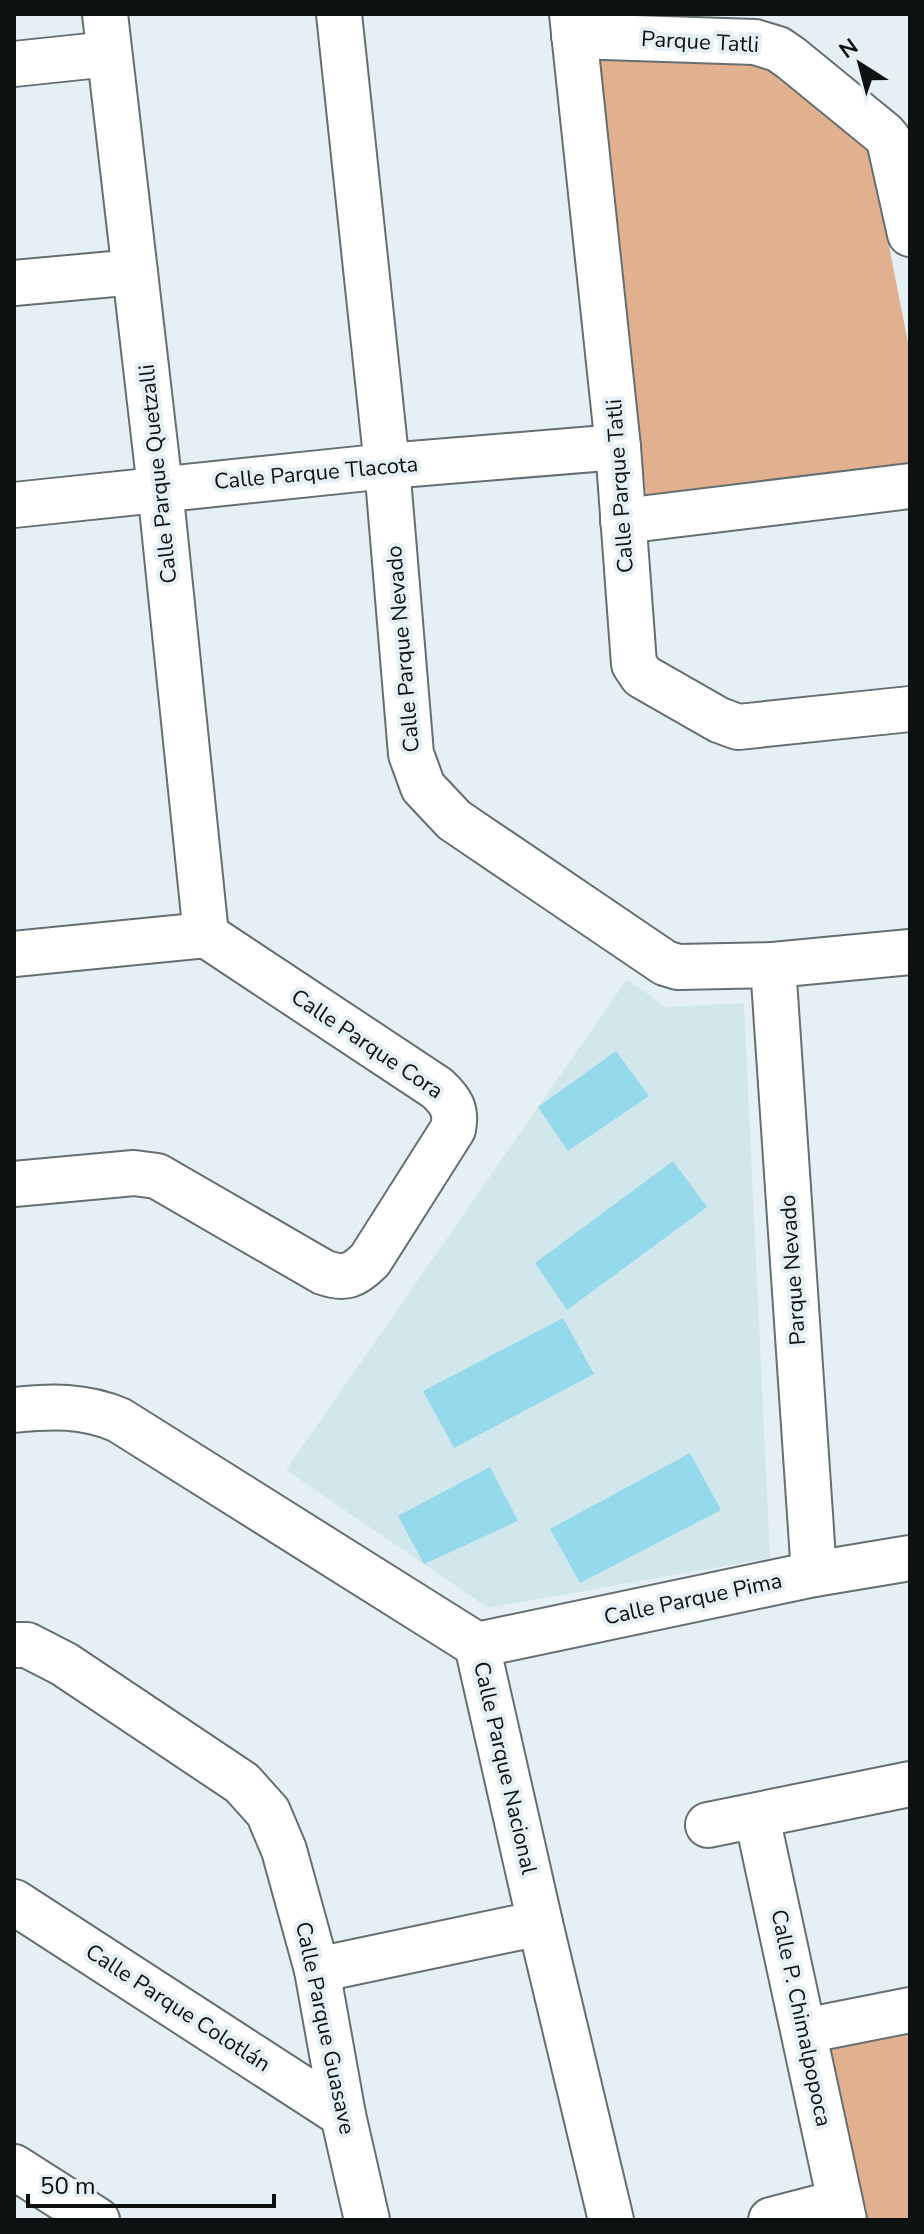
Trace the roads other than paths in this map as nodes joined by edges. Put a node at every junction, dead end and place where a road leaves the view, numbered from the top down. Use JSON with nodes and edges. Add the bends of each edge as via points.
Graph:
{"nodes":[{"id":1,"x":339,"y":14,"type":"edge"},
{"id":2,"x":573,"y":25,"type":"edge"},
{"id":3,"x":107,"y":34,"type":"edge"},
{"id":4,"x":14,"y":64,"type":"edge"},
{"id":5,"x":910,"y":234,"type":"edge"},
{"id":6,"x":135,"y":272,"type":"junction"},
{"id":7,"x":14,"y":283,"type":"edge"},
{"id":8,"x":618,"y":447,"type":"junction"},
{"id":9,"x":387,"y":466,"type":"junction"},
{"id":10,"x":910,"y":486,"type":"edge"},
{"id":11,"x":160,"y":488,"type":"junction"},
{"id":12,"x":14,"y":505,"type":"edge"},
{"id":13,"x":623,"y":521,"type":"junction"},
{"id":14,"x":910,"y":709,"type":"edge"},
{"id":15,"x":206,"y":935,"type":"junction"},
{"id":16,"x":910,"y":952,"type":"edge"},
{"id":17,"x":14,"y":954,"type":"edge"},
{"id":18,"x":773,"y":965,"type":"junction"},
{"id":19,"x":14,"y":1184,"type":"edge"},
{"id":20,"x":14,"y":1410,"type":"edge"},
{"id":21,"x":910,"y":1558,"type":"edge"},
{"id":22,"x":814,"y":1574,"type":"junction"},
{"id":23,"x":14,"y":1645,"type":"edge"},
{"id":24,"x":477,"y":1645,"type":"junction"},
{"id":25,"x":910,"y":1784,"type":"edge"},
{"id":26,"x":757,"y":1817,"type":"junction"},
{"id":27,"x":708,"y":1825,"type":"dead end"},
{"id":28,"x":14,"y":1902,"type":"edge"},
{"id":29,"x":540,"y":1923,"type":"junction"},
{"id":30,"x":317,"y":1970,"type":"junction"},
{"id":31,"x":910,"y":2010,"type":"edge"},
{"id":32,"x":804,"y":2031,"type":"junction"},
{"id":33,"x":343,"y":2115,"type":"junction"},
{"id":34,"x":14,"y":2167,"type":"edge"},
{"id":35,"x":842,"y":2211,"type":"edge"},
{"id":36,"x":97,"y":2220,"type":"edge"},
{"id":37,"x":367,"y":2220,"type":"edge"},
{"id":38,"x":611,"y":2220,"type":"edge"},
{"id":39,"x":771,"y":2220,"type":"edge"}],
"edges":[{"from":1,"to":9,"type":"street","name":"Calle Parque Nevado"},
{"from":2,"to":5,"type":"street","name":"Parque Tatli","via":[[755,42],[791,58],[889,140]]},
{"from":2,"to":8,"type":"street","name":"Calle Parque Tatli"},
{"from":3,"to":4,"type":"street"},
{"from":3,"to":6,"type":"street","name":"Calle Parque Quetzalli"},
{"from":6,"to":7,"type":"street"},
{"from":6,"to":11,"type":"street","name":"Calle Parque Quetzalli"},
{"from":8,"to":9,"type":"street","name":"Calle Parque Tlacota"},
{"from":8,"to":13,"type":"street","name":"Calle Parque Tatli"},
{"from":9,"to":11,"type":"street","name":"Calle Parque Tlacota"},
{"from":9,"to":18,"type":"street","name":"Calle Parque Nevado","via":[[411,754],[423,787],[454,820],[665,963]]},
{"from":10,"to":13,"type":"street"},
{"from":11,"to":12,"type":"street","name":"Calle Parque Tlacota"},
{"from":11,"to":15,"type":"street","name":"Calle Parque Quetzalli"},
{"from":13,"to":14,"type":"street","name":"Calle Parque Tatli","via":[[632,657],[642,676],[738,727]]},
{"from":15,"to":17,"type":"street"},
{"from":15,"to":19,"type":"street","name":"Calle Parque Cora","via":[[437,1088],[451,1103],[453,1129],[370,1260],[347,1277],[323,1272],[157,1176],[134,1173]]},
{"from":16,"to":18,"type":"street","name":"Calle Parque Nevado"},
{"from":18,"to":22,"type":"street","name":"Parque Nevado"},
{"from":20,"to":24,"type":"street","name":"Calle Parque Nacional","via":[[74,1407],[119,1420]]},
{"from":21,"to":22,"type":"street","name":"Calle Parque Pima"},
{"from":22,"to":24,"type":"street","name":"Calle Parque Pima"},
{"from":23,"to":30,"type":"street","name":"Calle Parque Guasave","via":[[27,1645],[64,1664],[242,1783],[268,1812],[284,1850]]},
{"from":24,"to":29,"type":"street","name":"Calle Parque Nacional"},
{"from":25,"to":26,"type":"street"},
{"from":26,"to":27,"type":"street"},
{"from":26,"to":32,"type":"street","name":"Calle P. Chimalpopoca"},
{"from":28,"to":33,"type":"street","name":"Calle Parque Colotlán"},
{"from":29,"to":30,"type":"street"},
{"from":29,"to":38,"type":"street","name":"Calle Parque Nacional"},
{"from":30,"to":33,"type":"street","name":"Calle Parque Guasave"},
{"from":31,"to":32,"type":"street"},
{"from":32,"to":35,"type":"street","name":"Calle P. Chimalpopoca"},
{"from":33,"to":37,"type":"street","name":"Calle Parque Guasave"},
{"from":34,"to":36,"type":"street"},
{"from":35,"to":39,"type":"street"}]}
